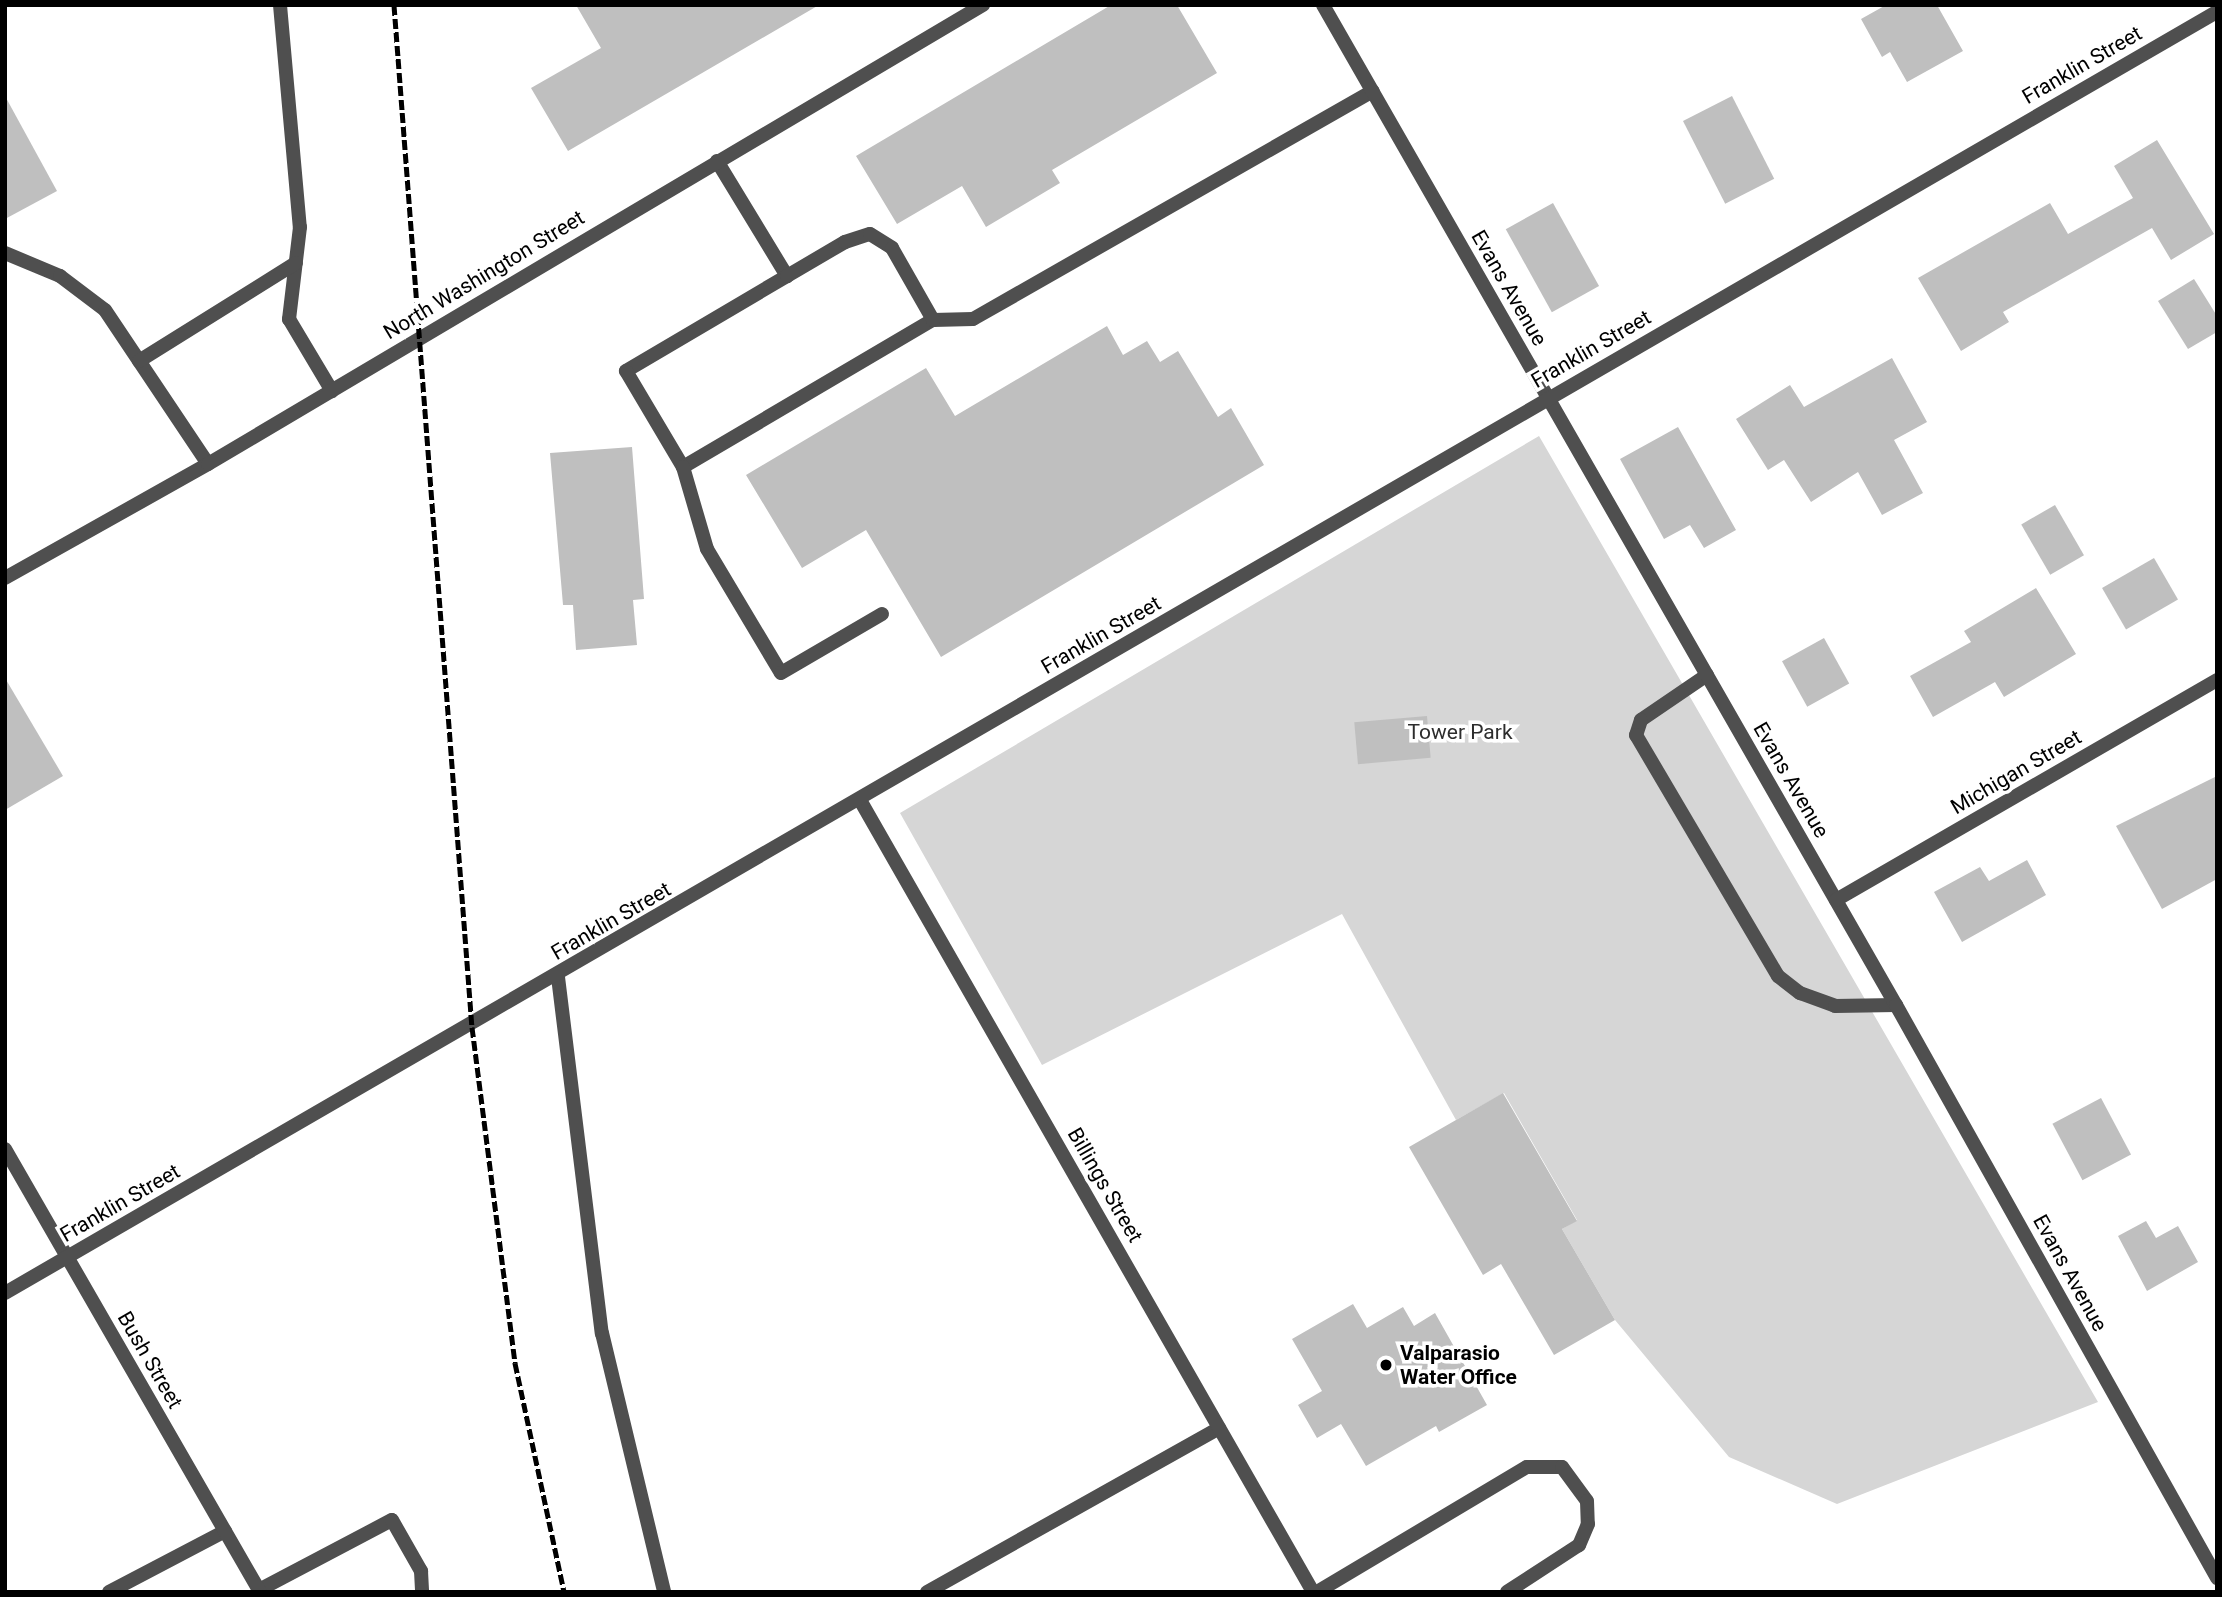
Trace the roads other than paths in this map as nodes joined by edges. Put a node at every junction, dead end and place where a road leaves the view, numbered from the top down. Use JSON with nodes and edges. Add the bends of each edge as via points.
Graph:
{"nodes":[{"id":1,"x":280,"y":5,"type":"edge"},
{"id":2,"x":983,"y":5,"type":"edge"},
{"id":3,"x":1323,"y":5,"type":"edge"},
{"id":4,"x":2217,"y":12,"type":"edge"},
{"id":5,"x":1373,"y":91,"type":"junction"},
{"id":6,"x":717,"y":161,"type":"junction"},
{"id":7,"x":5,"y":253,"type":"edge"},
{"id":8,"x":296,"y":262,"type":"junction"},
{"id":9,"x":787,"y":276,"type":"junction"},
{"id":10,"x":933,"y":320,"type":"junction"},
{"id":11,"x":139,"y":360,"type":"junction"},
{"id":12,"x":332,"y":391,"type":"junction"},
{"id":13,"x":1548,"y":398,"type":"junction"},
{"id":14,"x":208,"y":464,"type":"junction"},
{"id":15,"x":682,"y":467,"type":"junction"},
{"id":16,"x":5,"y":578,"type":"edge"},
{"id":17,"x":882,"y":614,"type":"dead end"},
{"id":18,"x":1707,"y":675,"type":"junction"},
{"id":19,"x":2217,"y":680,"type":"edge"},
{"id":20,"x":860,"y":800,"type":"junction"},
{"id":21,"x":1836,"y":900,"type":"junction"},
{"id":22,"x":558,"y":977,"type":"junction"},
{"id":23,"x":1896,"y":1005,"type":"junction"},
{"id":24,"x":5,"y":1149,"type":"edge"},
{"id":25,"x":67,"y":1258,"type":"junction"},
{"id":26,"x":5,"y":1293,"type":"edge"},
{"id":27,"x":1219,"y":1427,"type":"junction"},
{"id":28,"x":225,"y":1531,"type":"junction"},
{"id":29,"x":2217,"y":1578,"type":"edge"},
{"id":30,"x":259,"y":1591,"type":"edge"},
{"id":31,"x":109,"y":1592,"type":"edge"},
{"id":32,"x":422,"y":1592,"type":"edge"},
{"id":33,"x":664,"y":1592,"type":"edge"},
{"id":34,"x":927,"y":1592,"type":"edge"},
{"id":35,"x":1315,"y":1592,"type":"edge"},
{"id":36,"x":1507,"y":1592,"type":"edge"}],
"edges":[{"from":1,"to":8,"type":"street","via":[[300,228]]},
{"from":2,"to":6,"type":"street","name":"North Washington Street"},
{"from":3,"to":5,"type":"street","name":"Evans Avenue"},
{"from":4,"to":13,"type":"street","name":"Franklin Street"},
{"from":5,"to":10,"type":"street","via":[[973,319]]},
{"from":5,"to":13,"type":"street","name":"Evans Avenue"},
{"from":6,"to":9,"type":"street"},
{"from":6,"to":12,"type":"street","name":"North Washington Street"},
{"from":7,"to":11,"type":"street","via":[[60,276],[105,310]]},
{"from":8,"to":11,"type":"street"},
{"from":8,"to":12,"type":"street","via":[[289,319]]},
{"from":9,"to":10,"type":"street","via":[[845,242],[870,234],[892,248]]},
{"from":9,"to":15,"type":"street","via":[[626,371]]},
{"from":10,"to":15,"type":"street"},
{"from":11,"to":14,"type":"street"},
{"from":12,"to":14,"type":"street","name":"North Washington Street"},
{"from":13,"to":18,"type":"street","name":"Evans Avenue"},
{"from":13,"to":20,"type":"street","name":"Franklin Street"},
{"from":14,"to":16,"type":"street","name":"North Washington Street"},
{"from":15,"to":17,"type":"street","via":[[707,549],[781,673]]},
{"from":18,"to":21,"type":"street","name":"Evans Avenue"},
{"from":18,"to":23,"type":"street","via":[[1641,720],[1636,735],[1778,976],[1800,993],[1835,1006]]},
{"from":19,"to":21,"type":"street","name":"Michigan Street"},
{"from":20,"to":22,"type":"street","name":"Franklin Street"},
{"from":20,"to":27,"type":"street","name":"Billings Street"},
{"from":21,"to":23,"type":"street","name":"Evans Avenue"},
{"from":22,"to":25,"type":"street","name":"Franklin Street"},
{"from":22,"to":33,"type":"street","via":[[603,1333]]},
{"from":23,"to":29,"type":"street","name":"Evans Avenue"},
{"from":24,"to":25,"type":"street","name":"Bush Street"},
{"from":25,"to":26,"type":"street","name":"Franklin Street"},
{"from":25,"to":28,"type":"street","name":"Bush Street"},
{"from":27,"to":34,"type":"street"},
{"from":27,"to":35,"type":"street","name":"Billings Street"},
{"from":28,"to":30,"type":"street","name":"Bush Street"},
{"from":28,"to":31,"type":"street"},
{"from":30,"to":32,"type":"street","via":[[392,1520],[421,1571]]},
{"from":35,"to":36,"type":"street","via":[[1527,1466],[1562,1467],[1587,1501],[1588,1524],[1579,1545]]}]}
